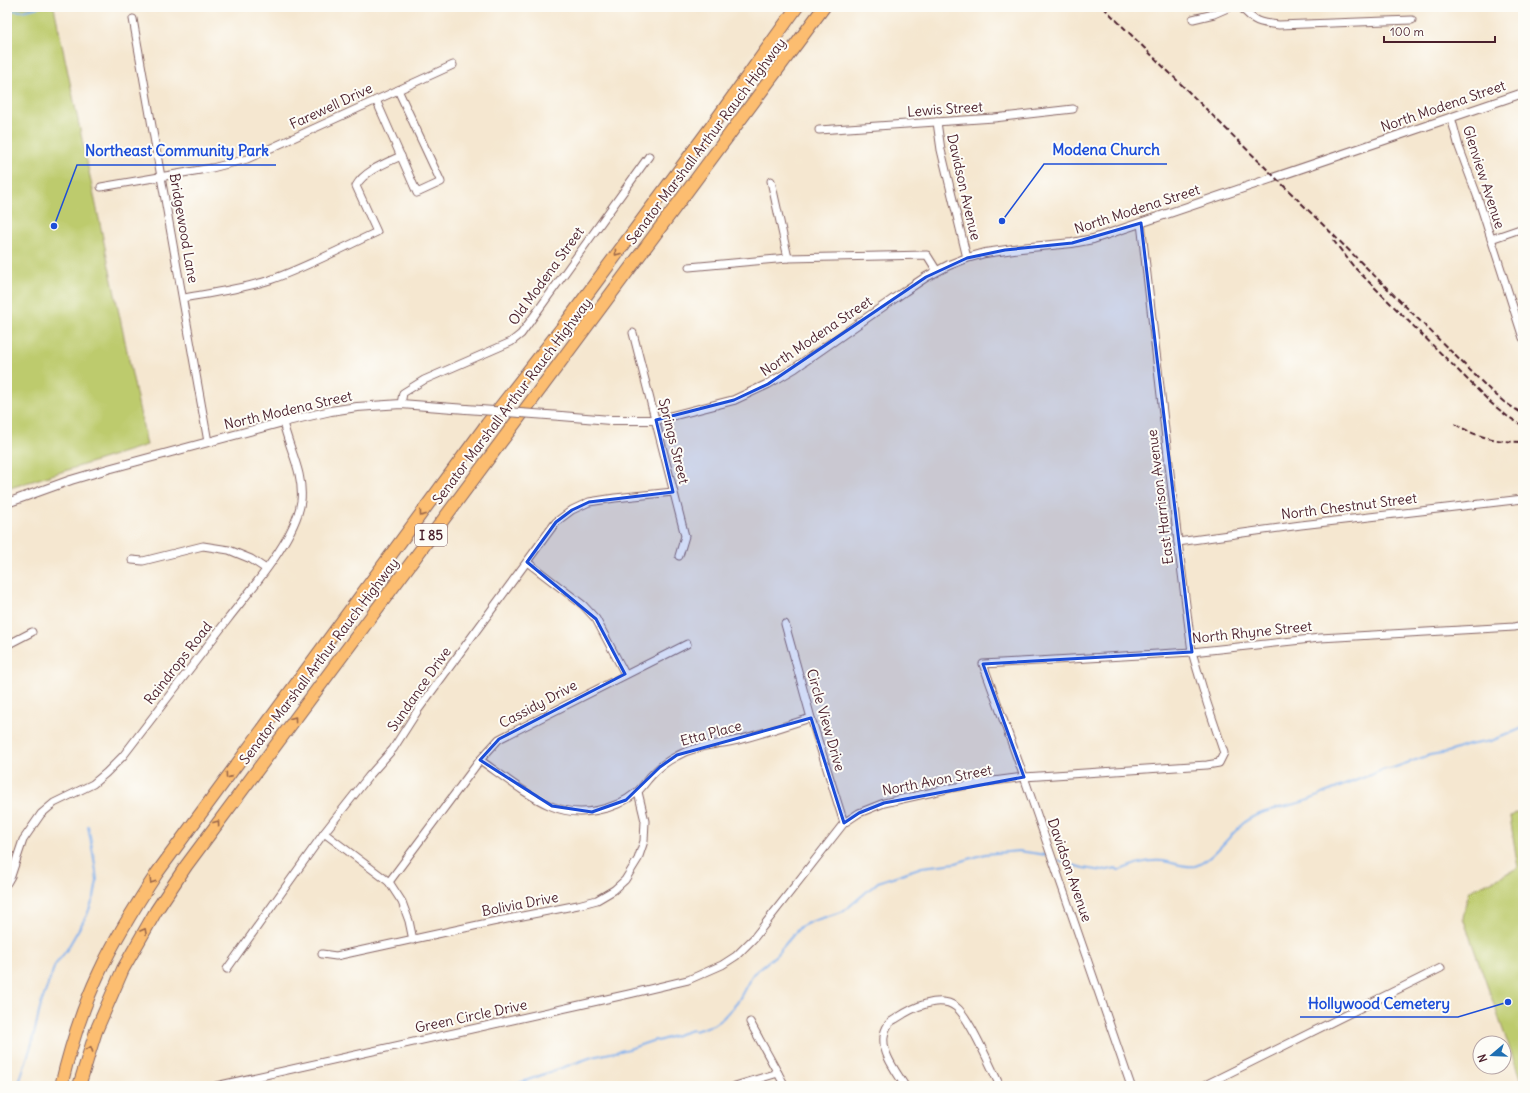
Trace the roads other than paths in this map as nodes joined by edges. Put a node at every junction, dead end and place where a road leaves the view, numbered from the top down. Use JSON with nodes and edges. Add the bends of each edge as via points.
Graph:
{"nodes":[{"id":1,"x":797,"y":7,"type":"edge"},
{"id":2,"x":824,"y":7,"type":"edge"},
{"id":3,"x":1230,"y":7,"type":"edge"},
{"id":4,"x":1241,"y":7,"type":"edge"},
{"id":5,"x":133,"y":19,"type":"dead end"},
{"id":6,"x":1193,"y":19,"type":"dead end"},
{"id":7,"x":1412,"y":20,"type":"dead end"},
{"id":8,"x":453,"y":65,"type":"dead end"},
{"id":9,"x":398,"y":90,"type":"junction"},
{"id":10,"x":1523,"y":93,"type":"edge"},
{"id":11,"x":376,"y":100,"type":"junction"},
{"id":12,"x":1073,"y":109,"type":"dead end"},
{"id":13,"x":1451,"y":117,"type":"junction"},
{"id":14,"x":937,"y":122,"type":"junction"},
{"id":15,"x":819,"y":130,"type":"dead end"},
{"id":16,"x":401,"y":156,"type":"junction"},
{"id":17,"x":649,"y":156,"type":"dead end"},
{"id":18,"x":162,"y":176,"type":"junction"},
{"id":19,"x":771,"y":181,"type":"dead end"},
{"id":20,"x":101,"y":187,"type":"dead end"},
{"id":21,"x":1141,"y":223,"type":"junction"},
{"id":22,"x":1523,"y":228,"type":"edge"},
{"id":23,"x":1491,"y":239,"type":"junction"},
{"id":24,"x":788,"y":258,"type":"junction"},
{"id":25,"x":967,"y":258,"type":"junction"},
{"id":26,"x":689,"y":267,"type":"dead end"},
{"id":27,"x":937,"y":271,"type":"junction"},
{"id":28,"x":183,"y":298,"type":"junction"},
{"id":29,"x":633,"y":333,"type":"dead end"},
{"id":30,"x":1523,"y":338,"type":"edge"},
{"id":31,"x":401,"y":404,"type":"junction"},
{"id":32,"x":656,"y":420,"type":"junction"},
{"id":33,"x":283,"y":422,"type":"junction"},
{"id":34,"x":208,"y":442,"type":"junction"},
{"id":35,"x":673,"y":492,"type":"junction"},
{"id":36,"x":1523,"y":499,"type":"edge"},
{"id":37,"x":7,"y":503,"type":"edge"},
{"id":38,"x":1178,"y":542,"type":"junction"},
{"id":39,"x":679,"y":556,"type":"dead end"},
{"id":40,"x":132,"y":560,"type":"dead end"},
{"id":41,"x":527,"y":562,"type":"junction"},
{"id":42,"x":266,"y":569,"type":"junction"},
{"id":43,"x":785,"y":624,"type":"dead end"},
{"id":44,"x":1523,"y":624,"type":"edge"},
{"id":45,"x":32,"y":632,"type":"dead end"},
{"id":46,"x":687,"y":644,"type":"dead end"},
{"id":47,"x":7,"y":645,"type":"edge"},
{"id":48,"x":1192,"y":652,"type":"junction"},
{"id":49,"x":983,"y":664,"type":"joint"},
{"id":50,"x":625,"y":674,"type":"junction"},
{"id":51,"x":811,"y":718,"type":"junction"},
{"id":52,"x":480,"y":760,"type":"junction"},
{"id":53,"x":1219,"y":763,"type":"joint"},
{"id":54,"x":1024,"y":777,"type":"junction"},
{"id":55,"x":638,"y":792,"type":"junction"},
{"id":56,"x":844,"y":823,"type":"junction"},
{"id":57,"x":324,"y":834,"type":"junction"},
{"id":58,"x":389,"y":882,"type":"junction"},
{"id":59,"x":7,"y":884,"type":"edge"},
{"id":60,"x":414,"y":940,"type":"junction"},
{"id":61,"x":322,"y":954,"type":"dead end"},
{"id":62,"x":728,"y":960,"type":"joint"},
{"id":63,"x":1441,"y":968,"type":"dead end"},
{"id":64,"x":227,"y":969,"type":"dead end"},
{"id":65,"x":750,"y":1022,"type":"dead end"},
{"id":66,"x":778,"y":1073,"type":"junction"},
{"id":67,"x":61,"y":1086,"type":"edge"},
{"id":68,"x":79,"y":1086,"type":"edge"},
{"id":69,"x":216,"y":1086,"type":"edge"},
{"id":70,"x":735,"y":1086,"type":"edge"},
{"id":71,"x":785,"y":1086,"type":"edge"},
{"id":72,"x":905,"y":1086,"type":"edge"},
{"id":73,"x":1000,"y":1086,"type":"edge"},
{"id":74,"x":1130,"y":1086,"type":"edge"},
{"id":75,"x":1203,"y":1086,"type":"edge"}],
"edges":[{"from":1,"to":67,"type":"highway","name":"Senator Marshall Arthur Rauch Highway","number":"I 85","one_way":true,"via":[[711,127],[568,320],[487,424],[134,906],[98,973],[78,1025]]},
{"from":68,"to":2,"type":"highway","name":"Senator Marshall Arthur Rauch Highway","number":"I 85","one_way":true,"via":[[96,1031],[123,969],[156,911],[186,866]]},
{"from":3,"to":6,"type":"street"},
{"from":4,"to":7,"type":"street","via":[[1252,19],[1279,25]]},
{"from":5,"to":18,"type":"street","name":"Bridgewood Lane"},
{"from":8,"to":9,"type":"street","name":"Farewell Drive"},
{"from":9,"to":11,"type":"street","name":"Farewell Drive"},
{"from":9,"to":16,"type":"street","via":[[442,182],[417,194]]},
{"from":10,"to":13,"type":"street","name":"North Modena Street"},
{"from":11,"to":16,"type":"street"},
{"from":11,"to":18,"type":"street","name":"Farewell Drive","via":[[247,159]]},
{"from":12,"to":14,"type":"street","name":"Lewis Street"},
{"from":13,"to":21,"type":"street","name":"North Modena Street"},
{"from":13,"to":23,"type":"street","name":"Glenview Avenue"},
{"from":14,"to":15,"type":"street","name":"Lewis Street"},
{"from":14,"to":25,"type":"street","name":"Davidson Avenue","via":[[941,150]]},
{"from":16,"to":28,"type":"street","via":[[370,172],[359,180],[356,186],[377,232],[270,280]]},
{"from":17,"to":31,"type":"street","name":"Old Modena Street","via":[[521,334],[511,342],[410,388],[403,394]]},
{"from":18,"to":20,"type":"street","name":"Farewell Drive"},
{"from":18,"to":28,"type":"street","name":"Bridgewood Lane"},
{"from":19,"to":24,"type":"street"},
{"from":21,"to":25,"type":"street","name":"North Modena Street","via":[[1072,244],[1005,250]]},
{"from":21,"to":38,"type":"street","name":"East Harrison Avenue"},
{"from":22,"to":23,"type":"street"},
{"from":23,"to":30,"type":"street","name":"Glenview Avenue"},
{"from":24,"to":26,"type":"street"},
{"from":24,"to":27,"type":"street","via":[[927,255]]},
{"from":25,"to":27,"type":"street","name":"North Modena Street"},
{"from":27,"to":32,"type":"street","name":"North Modena Street","via":[[768,384],[734,400]]},
{"from":28,"to":34,"type":"street","name":"Bridgewood Lane"},
{"from":29,"to":32,"type":"street","name":"Springs Street"},
{"from":31,"to":32,"type":"street","name":"North Modena Street","bridge":true,"via":[[610,420]]},
{"from":31,"to":33,"type":"street","name":"North Modena Street","via":[[357,407]]},
{"from":32,"to":35,"type":"street","name":"Springs Street"},
{"from":33,"to":34,"type":"street","name":"North Modena Street"},
{"from":33,"to":42,"type":"street","name":"Raindrops Road","via":[[296,461],[301,501],[291,530]]},
{"from":34,"to":37,"type":"street","name":"North Modena Street","via":[[71,480]]},
{"from":35,"to":39,"type":"street","name":"Springs Street","via":[[684,536]]},
{"from":35,"to":41,"type":"street","name":"Sundance Drive","via":[[589,502],[572,510],[556,522]]},
{"from":36,"to":38,"type":"street","name":"North Chestnut Street"},
{"from":38,"to":48,"type":"street","name":"East Harrison Avenue"},
{"from":40,"to":42,"type":"street","via":[[143,561],[203,546],[229,550],[251,559]]},
{"from":41,"to":50,"type":"street","via":[[583,605],[596,619]]},
{"from":41,"to":57,"type":"street","name":"Sundance Drive","via":[[418,710],[393,749]]},
{"from":42,"to":59,"type":"street","name":"Raindrops Road","via":[[123,756],[93,784],[54,803],[41,814],[23,840]]},
{"from":43,"to":51,"type":"street","name":"Circle View Drive"},
{"from":44,"to":48,"type":"street","name":"North Rhyne Street","via":[[1514,627],[1320,638]]},
{"from":45,"to":47,"type":"street"},
{"from":46,"to":50,"type":"street","name":"Cassidy Drive"},
{"from":48,"to":49,"type":"street","name":"North Rhyne Street"},
{"from":48,"to":53,"type":"street","name":"East Harrison Avenue","via":[[1224,753]]},
{"from":49,"to":54,"type":"street","name":"Davidson Avenue"},
{"from":50,"to":52,"type":"street","name":"Cassidy Drive","via":[[499,739]]},
{"from":51,"to":55,"type":"street","name":"Etta Place","via":[[738,740],[698,747],[677,755],[660,766]]},
{"from":51,"to":56,"type":"street","name":"Circle View Drive"},
{"from":52,"to":55,"type":"street","name":"Etta Place","via":[[521,789],[552,806],[569,811],[592,812],[615,806]]},
{"from":52,"to":58,"type":"street","name":"Cassidy Drive"},
{"from":53,"to":54,"type":"street","name":"North Avon Street"},
{"from":54,"to":56,"type":"street","name":"North Avon Street","via":[[951,788],[884,803],[859,813]]},
{"from":54,"to":74,"type":"street","name":"Davidson Avenue"},
{"from":55,"to":60,"type":"street","name":"Bolivia Drive","via":[[645,821],[644,841],[632,870],[614,890],[597,900],[578,905]]},
{"from":56,"to":62,"type":"street","name":"North Avon Street","via":[[754,938],[736,956]]},
{"from":57,"to":58,"type":"street"},
{"from":57,"to":64,"type":"street","name":"Sundance Drive"},
{"from":58,"to":60,"type":"street","via":[[402,902]]},
{"from":60,"to":61,"type":"street","name":"Bolivia Drive","via":[[336,956]]},
{"from":62,"to":69,"type":"street","name":"Green Circle Drive","via":[[688,980]]},
{"from":63,"to":75,"type":"street"},
{"from":65,"to":66,"type":"street"},
{"from":66,"to":70,"type":"street"},
{"from":66,"to":71,"type":"street"},
{"from":72,"to":73,"type":"street","via":[[885,1051],[884,1036],[888,1024],[917,1007],[946,1002],[957,1007],[966,1018]]}]}
